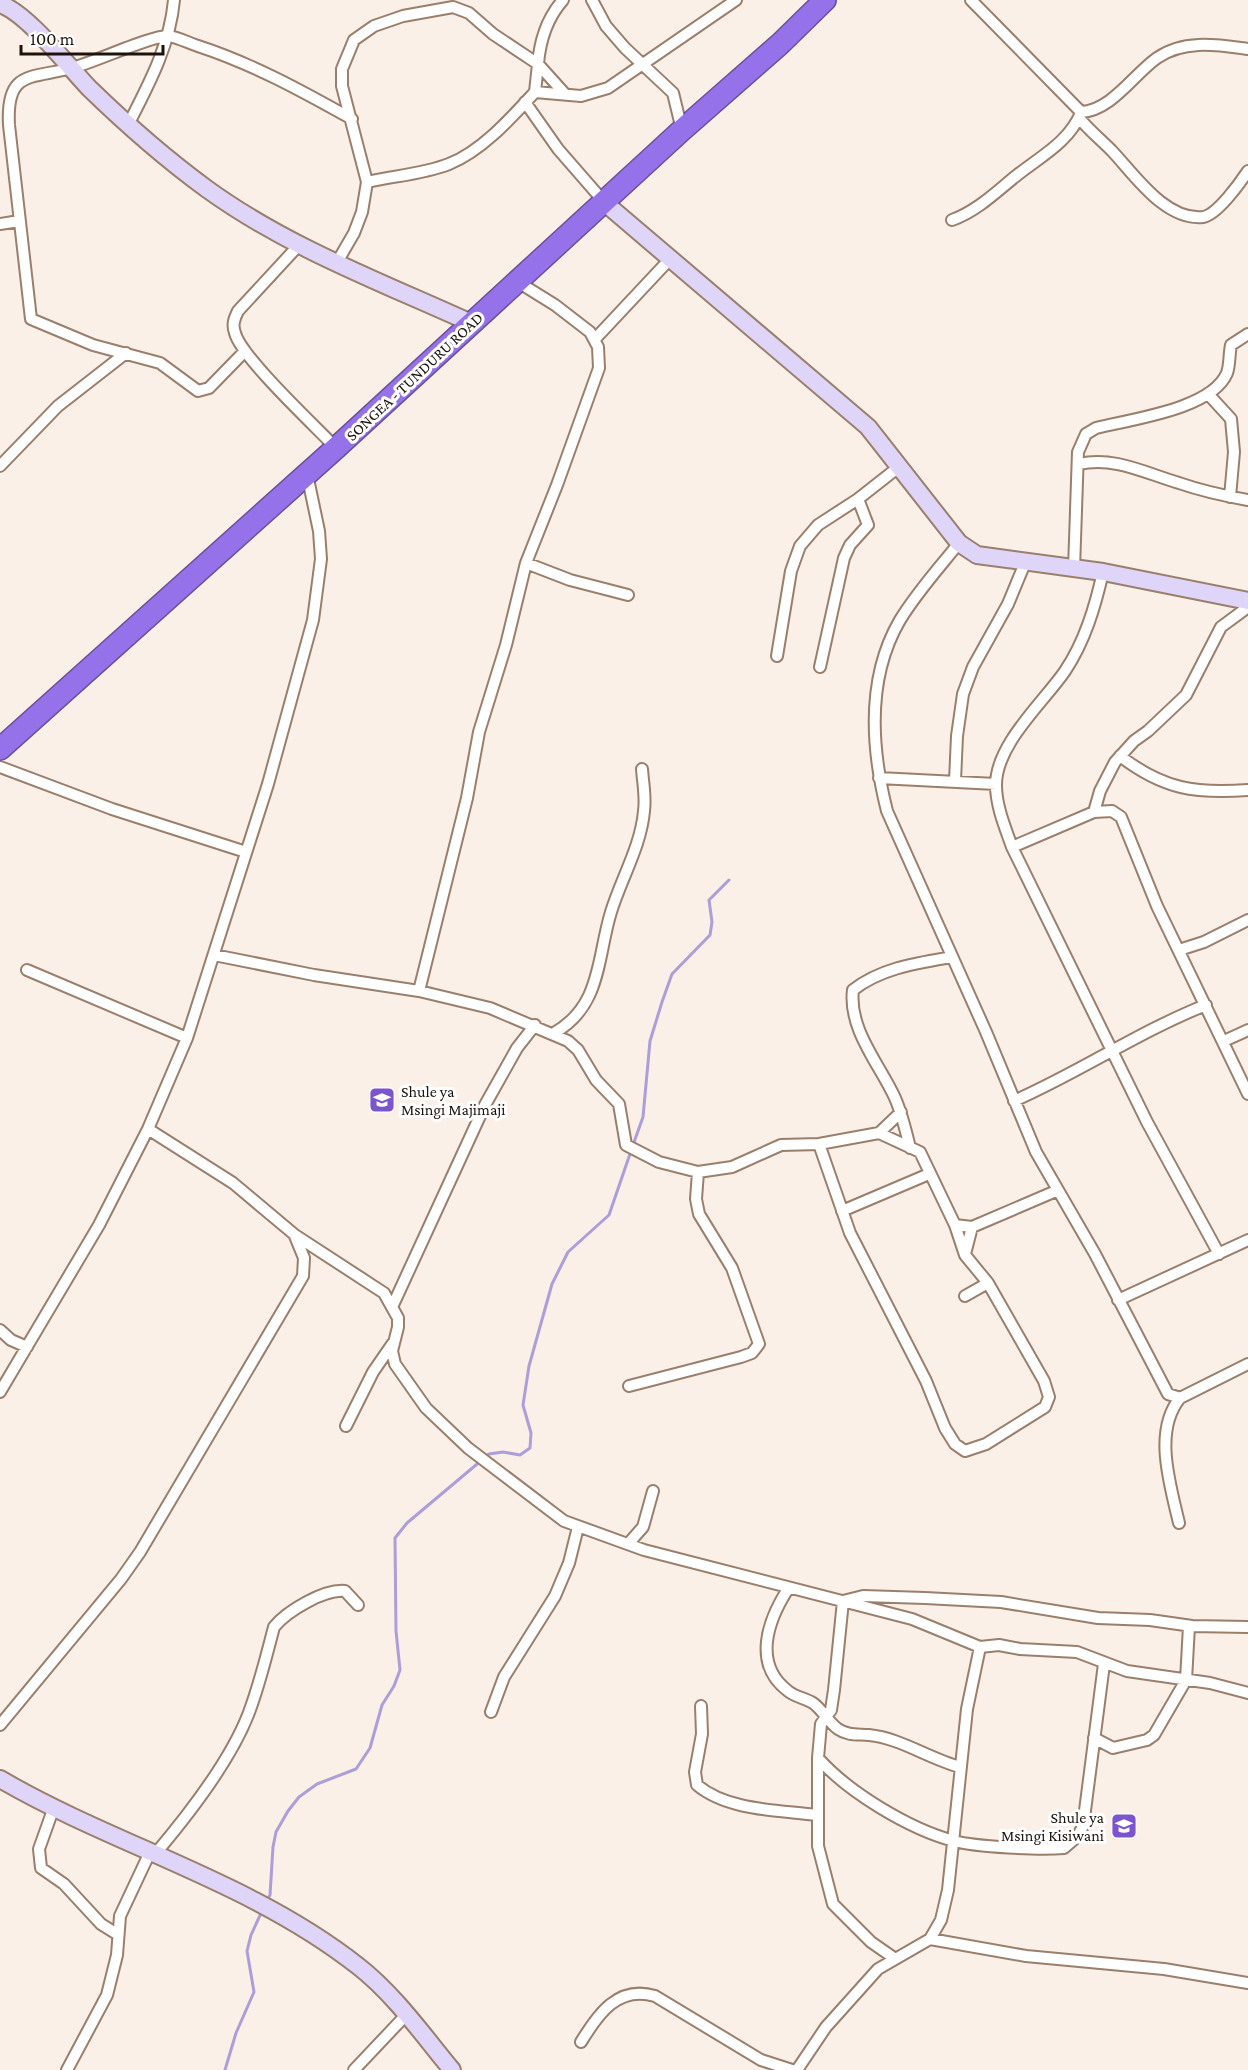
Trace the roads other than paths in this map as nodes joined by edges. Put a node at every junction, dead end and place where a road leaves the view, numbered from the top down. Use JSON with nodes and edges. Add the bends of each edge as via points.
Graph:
{"nodes":[{"id":1,"x":5,"y":0,"type":"edge"},
{"id":2,"x":174,"y":0,"type":"edge"},
{"id":3,"x":563,"y":0,"type":"edge"},
{"id":4,"x":592,"y":0,"type":"edge"},
{"id":5,"x":736,"y":0,"type":"edge"},
{"id":6,"x":825,"y":0,"type":"edge"},
{"id":7,"x":971,"y":0,"type":"edge"},
{"id":8,"x":0,"y":3,"type":"edge"},
{"id":9,"x":461,"y":4,"type":"edge"},
{"id":10,"x":167,"y":36,"type":"junction"},
{"id":11,"x":1248,"y":49,"type":"edge"},
{"id":12,"x":538,"y":64,"type":"junction"},
{"id":13,"x":643,"y":64,"type":"junction"},
{"id":14,"x":71,"y":68,"type":"junction"},
{"id":15,"x":535,"y":92,"type":"junction"},
{"id":16,"x":565,"y":94,"type":"junction"},
{"id":17,"x":525,"y":102,"type":"junction"},
{"id":18,"x":1080,"y":115,"type":"junction"},
{"id":19,"x":352,"y":119,"type":"junction"},
{"id":20,"x":129,"y":123,"type":"junction"},
{"id":21,"x":682,"y":130,"type":"junction"},
{"id":22,"x":1248,"y":171,"type":"edge"},
{"id":23,"x":367,"y":182,"type":"junction"},
{"id":24,"x":605,"y":203,"type":"junction"},
{"id":25,"x":952,"y":220,"type":"dead end"},
{"id":26,"x":19,"y":221,"type":"junction"},
{"id":27,"x":0,"y":224,"type":"edge"},
{"id":28,"x":299,"y":245,"type":"junction"},
{"id":29,"x":670,"y":260,"type":"junction"},
{"id":30,"x":336,"y":264,"type":"junction"},
{"id":31,"x":518,"y":282,"type":"junction"},
{"id":32,"x":471,"y":323,"type":"junction"},
{"id":33,"x":1248,"y":334,"type":"edge"},
{"id":34,"x":595,"y":339,"type":"junction"},
{"id":35,"x":245,"y":351,"type":"junction"},
{"id":36,"x":126,"y":353,"type":"junction"},
{"id":37,"x":1209,"y":395,"type":"junction"},
{"id":38,"x":336,"y":448,"type":"junction"},
{"id":39,"x":1079,"y":464,"type":"junction"},
{"id":40,"x":0,"y":466,"type":"edge"},
{"id":41,"x":900,"y":466,"type":"junction"},
{"id":42,"x":307,"y":474,"type":"junction"},
{"id":43,"x":1230,"y":497,"type":"junction"},
{"id":44,"x":858,"y":499,"type":"junction"},
{"id":45,"x":1248,"y":500,"type":"edge"},
{"id":46,"x":959,"y":543,"type":"junction"},
{"id":47,"x":526,"y":563,"type":"junction"},
{"id":48,"x":1025,"y":563,"type":"junction"},
{"id":49,"x":1074,"y":569,"type":"junction"},
{"id":50,"x":1103,"y":573,"type":"junction"},
{"id":51,"x":628,"y":596,"type":"dead end"},
{"id":52,"x":1248,"y":601,"type":"edge"},
{"id":53,"x":1248,"y":607,"type":"edge"},
{"id":54,"x":777,"y":656,"type":"dead end"},
{"id":55,"x":820,"y":667,"type":"dead end"},
{"id":56,"x":0,"y":749,"type":"edge"},
{"id":57,"x":1120,"y":756,"type":"junction"},
{"id":58,"x":0,"y":767,"type":"edge"},
{"id":59,"x":642,"y":770,"type":"dead end"},
{"id":60,"x":879,"y":778,"type":"junction"},
{"id":61,"x":955,"y":781,"type":"junction"},
{"id":62,"x":996,"y":784,"type":"junction"},
{"id":63,"x":1248,"y":790,"type":"edge"},
{"id":64,"x":1094,"y":812,"type":"junction"},
{"id":65,"x":1012,"y":847,"type":"junction"},
{"id":66,"x":246,"y":852,"type":"junction"},
{"id":67,"x":1248,"y":920,"type":"edge"},
{"id":68,"x":1179,"y":950,"type":"junction"},
{"id":69,"x":214,"y":955,"type":"junction"},
{"id":70,"x":952,"y":957,"type":"junction"},
{"id":71,"x":27,"y":970,"type":"dead end"},
{"id":72,"x":419,"y":991,"type":"junction"},
{"id":73,"x":1206,"y":1005,"type":"junction"},
{"id":74,"x":535,"y":1025,"type":"junction"},
{"id":75,"x":1248,"y":1030,"type":"edge"},
{"id":76,"x":554,"y":1033,"type":"junction"},
{"id":77,"x":187,"y":1038,"type":"junction"},
{"id":78,"x":1224,"y":1041,"type":"junction"},
{"id":79,"x":1114,"y":1051,"type":"junction"},
{"id":80,"x":1248,"y":1094,"type":"edge"},
{"id":81,"x":1014,"y":1101,"type":"junction"},
{"id":82,"x":901,"y":1112,"type":"junction"},
{"id":83,"x":148,"y":1129,"type":"junction"},
{"id":84,"x":879,"y":1133,"type":"junction"},
{"id":85,"x":819,"y":1144,"type":"junction"},
{"id":86,"x":910,"y":1148,"type":"junction"},
{"id":87,"x":698,"y":1172,"type":"junction"},
{"id":88,"x":929,"y":1174,"type":"junction"},
{"id":89,"x":1056,"y":1191,"type":"junction"},
{"id":90,"x":842,"y":1211,"type":"junction"},
{"id":91,"x":955,"y":1224,"type":"junction"},
{"id":92,"x":972,"y":1227,"type":"junction"},
{"id":93,"x":295,"y":1235,"type":"junction"},
{"id":94,"x":1248,"y":1240,"type":"edge"},
{"id":95,"x":1219,"y":1254,"type":"junction"},
{"id":96,"x":965,"y":1255,"type":"junction"},
{"id":97,"x":988,"y":1283,"type":"junction"},
{"id":98,"x":965,"y":1296,"type":"dead end"},
{"id":99,"x":1118,"y":1300,"type":"junction"},
{"id":100,"x":393,"y":1305,"type":"junction"},
{"id":101,"x":0,"y":1330,"type":"edge"},
{"id":102,"x":393,"y":1342,"type":"junction"},
{"id":103,"x":27,"y":1347,"type":"junction"},
{"id":104,"x":1248,"y":1364,"type":"edge"},
{"id":105,"x":629,"y":1386,"type":"dead end"},
{"id":106,"x":0,"y":1392,"type":"edge"},
{"id":107,"x":1180,"y":1398,"type":"junction"},
{"id":108,"x":346,"y":1426,"type":"dead end"},
{"id":109,"x":652,"y":1491,"type":"dead end"},
{"id":110,"x":1179,"y":1523,"type":"dead end"},
{"id":111,"x":578,"y":1527,"type":"junction"},
{"id":112,"x":627,"y":1544,"type":"junction"},
{"id":113,"x":788,"y":1589,"type":"junction"},
{"id":114,"x":843,"y":1601,"type":"junction"},
{"id":115,"x":358,"y":1605,"type":"dead end"},
{"id":116,"x":1189,"y":1626,"type":"junction"},
{"id":117,"x":1248,"y":1627,"type":"edge"},
{"id":118,"x":980,"y":1647,"type":"junction"},
{"id":119,"x":1104,"y":1664,"type":"junction"},
{"id":120,"x":1186,"y":1680,"type":"junction"},
{"id":121,"x":1248,"y":1694,"type":"edge"},
{"id":122,"x":701,"y":1706,"type":"dead end"},
{"id":123,"x":491,"y":1712,"type":"dead end"},
{"id":124,"x":826,"y":1715,"type":"junction"},
{"id":125,"x":0,"y":1725,"type":"edge"},
{"id":126,"x":1095,"y":1738,"type":"junction"},
{"id":127,"x":818,"y":1758,"type":"junction"},
{"id":128,"x":960,"y":1767,"type":"junction"},
{"id":129,"x":0,"y":1779,"type":"edge"},
{"id":130,"x":54,"y":1807,"type":"junction"},
{"id":131,"x":817,"y":1815,"type":"junction"},
{"id":132,"x":953,"y":1841,"type":"junction"},
{"id":133,"x":153,"y":1852,"type":"junction"},
{"id":134,"x":120,"y":1916,"type":"junction"},
{"id":135,"x":101,"y":1924,"type":"junction"},
{"id":136,"x":117,"y":1934,"type":"junction"},
{"id":137,"x":930,"y":1939,"type":"junction"},
{"id":138,"x":894,"y":1958,"type":"junction"},
{"id":139,"x":1248,"y":1983,"type":"edge"},
{"id":140,"x":406,"y":2014,"type":"junction"},
{"id":141,"x":581,"y":2042,"type":"dead end"},
{"id":142,"x":67,"y":2070,"type":"edge"},
{"id":143,"x":354,"y":2070,"type":"edge"},
{"id":144,"x":452,"y":2070,"type":"edge"},
{"id":145,"x":792,"y":2070,"type":"edge"},
{"id":146,"x":797,"y":2070,"type":"edge"}],
"edges":[{"from":1,"to":8,"type":"street"},
{"from":2,"to":10,"type":"street"},
{"from":3,"to":12,"type":"street","via":[[549,21]]},
{"from":4,"to":13,"type":"street","via":[[606,26]]},
{"from":5,"to":13,"type":"street"},
{"from":6,"to":21,"type":"highway","name":"SONGEA - TUNDURU ROAD"},
{"from":7,"to":18,"type":"street"},
{"from":8,"to":14,"type":"street","via":[[45,39]]},
{"from":9,"to":12,"type":"street"},
{"from":9,"to":19,"type":"street","via":[[403,16],[374,26],[354,40],[345,57],[342,76]]},
{"from":10,"to":14,"type":"street"},
{"from":10,"to":19,"type":"street","via":[[262,71]]},
{"from":10,"to":20,"type":"street","via":[[154,74]]},
{"from":11,"to":18,"type":"street","via":[[1204,43],[1172,51],[1158,57],[1099,108]]},
{"from":12,"to":15,"type":"street"},
{"from":12,"to":16,"type":"street"},
{"from":13,"to":16,"type":"street","via":[[593,94]]},
{"from":13,"to":21,"type":"street","via":[[673,93]]},
{"from":14,"to":20,"type":"street"},
{"from":14,"to":26,"type":"street","via":[[40,73],[12,90],[9,125]]},
{"from":15,"to":16,"type":"street"},
{"from":15,"to":17,"type":"street"},
{"from":17,"to":23,"type":"street","via":[[480,144],[452,163]]},
{"from":17,"to":24,"type":"street","via":[[558,149]]},
{"from":18,"to":22,"type":"street","via":[[1143,188],[1168,207],[1193,216],[1209,215]]},
{"from":18,"to":25,"type":"street","via":[[1049,153],[989,199]]},
{"from":19,"to":23,"type":"street"},
{"from":20,"to":28,"type":"street","via":[[207,189]]},
{"from":21,"to":24,"type":"highway","name":"SONGEA - TUNDURU ROAD"},
{"from":23,"to":30,"type":"street","via":[[362,212]]},
{"from":24,"to":29,"type":"street"},
{"from":24,"to":31,"type":"highway","name":"SONGEA - TUNDURU ROAD"},
{"from":26,"to":27,"type":"street"},
{"from":26,"to":36,"type":"street","via":[[31,319],[93,345]]},
{"from":28,"to":30,"type":"street"},
{"from":28,"to":35,"type":"street","via":[[235,318],[235,335]]},
{"from":29,"to":34,"type":"street"},
{"from":29,"to":41,"type":"street","via":[[842,403]]},
{"from":30,"to":32,"type":"street"},
{"from":31,"to":32,"type":"highway","name":"SONGEA - TUNDURU ROAD"},
{"from":31,"to":34,"type":"street","via":[[582,325]]},
{"from":32,"to":38,"type":"highway","name":"SONGEA - TUNDURU ROAD"},
{"from":33,"to":37,"type":"street","via":[[1231,345],[1227,372]]},
{"from":34,"to":47,"type":"street","via":[[599,368],[592,392]]},
{"from":35,"to":36,"type":"street","via":[[210,388],[198,391],[160,363]]},
{"from":35,"to":38,"type":"street"},
{"from":36,"to":40,"type":"street","via":[[58,406]]},
{"from":37,"to":39,"type":"street","via":[[1189,405],[1096,428],[1080,443]]},
{"from":37,"to":43,"type":"street","via":[[1231,418]]},
{"from":38,"to":42,"type":"highway","name":"SONGEA - TUNDURU ROAD"},
{"from":39,"to":43,"type":"street","via":[[1120,463]]},
{"from":39,"to":49,"type":"street"},
{"from":41,"to":44,"type":"street"},
{"from":41,"to":46,"type":"street"},
{"from":42,"to":56,"type":"highway","name":"SONGEA - TUNDURU ROAD"},
{"from":42,"to":66,"type":"street","via":[[321,559],[313,620]]},
{"from":43,"to":45,"type":"street"},
{"from":44,"to":54,"type":"street","via":[[818,525],[800,546],[791,571]]},
{"from":44,"to":55,"type":"street","via":[[868,525],[844,558]]},
{"from":46,"to":48,"type":"street","via":[[977,555]]},
{"from":46,"to":60,"type":"street","via":[[900,621],[878,675],[874,708]]},
{"from":47,"to":51,"type":"street"},
{"from":47,"to":72,"type":"street","via":[[479,732],[468,798]]},
{"from":48,"to":49,"type":"street"},
{"from":48,"to":61,"type":"street","via":[[963,694]]},
{"from":49,"to":50,"type":"street"},
{"from":50,"to":52,"type":"street"},
{"from":50,"to":62,"type":"street","via":[[1092,619],[1079,646],[1012,740]]},
{"from":53,"to":57,"type":"street","via":[[1221,627],[1186,695]]},
{"from":57,"to":63,"type":"street","via":[[1151,778],[1179,788],[1212,792]]},
{"from":57,"to":64,"type":"street","via":[[1107,776]]},
{"from":58,"to":66,"type":"street","via":[[112,809]]},
{"from":59,"to":76,"type":"street","via":[[645,811],[610,914],[596,981],[575,1016]]},
{"from":60,"to":61,"type":"street"},
{"from":60,"to":70,"type":"street","via":[[887,812]]},
{"from":61,"to":62,"type":"street"},
{"from":62,"to":65,"type":"street","via":[[1001,816]]},
{"from":64,"to":65,"type":"street"},
{"from":64,"to":68,"type":"street","via":[[1112,811],[1121,816]]},
{"from":65,"to":79,"type":"street"},
{"from":66,"to":69,"type":"street"},
{"from":67,"to":68,"type":"street"},
{"from":68,"to":73,"type":"street"},
{"from":69,"to":72,"type":"street"},
{"from":69,"to":77,"type":"street"},
{"from":70,"to":81,"type":"street"},
{"from":70,"to":82,"type":"street","via":[[886,972],[853,990],[854,1014],[864,1041]]},
{"from":71,"to":77,"type":"street"},
{"from":72,"to":74,"type":"street","via":[[490,1008]]},
{"from":73,"to":78,"type":"street"},
{"from":73,"to":79,"type":"street"},
{"from":74,"to":76,"type":"street"},
{"from":74,"to":100,"type":"street","via":[[517,1048],[485,1105]]},
{"from":75,"to":78,"type":"street"},
{"from":76,"to":87,"type":"street","via":[[578,1050],[596,1080],[619,1104],[631,1149],[659,1162]]},
{"from":77,"to":83,"type":"street"},
{"from":78,"to":80,"type":"street"},
{"from":79,"to":81,"type":"street"},
{"from":79,"to":95,"type":"street","via":[[1147,1122]]},
{"from":81,"to":89,"type":"street"},
{"from":82,"to":84,"type":"street"},
{"from":82,"to":86,"type":"street"},
{"from":83,"to":93,"type":"street","via":[[233,1183]]},
{"from":83,"to":103,"type":"street","via":[[74,1272]]},
{"from":84,"to":85,"type":"street"},
{"from":84,"to":86,"type":"street"},
{"from":85,"to":87,"type":"street","via":[[782,1145],[732,1167]]},
{"from":85,"to":90,"type":"street"},
{"from":86,"to":88,"type":"street","via":[[920,1152]]},
{"from":87,"to":105,"type":"street","via":[[699,1214],[732,1268],[759,1344],[752,1353],[741,1357]]},
{"from":88,"to":90,"type":"street"},
{"from":88,"to":91,"type":"street"},
{"from":89,"to":92,"type":"street"},
{"from":89,"to":99,"type":"street"},
{"from":90,"to":97,"type":"street","via":[[945,1428],[965,1451],[986,1444],[1048,1402],[1044,1381]]},
{"from":91,"to":92,"type":"street"},
{"from":91,"to":96,"type":"street"},
{"from":92,"to":96,"type":"street"},
{"from":93,"to":100,"type":"street","via":[[384,1293]]},
{"from":93,"to":125,"type":"street","via":[[304,1258],[303,1276],[205,1444],[121,1579]]},
{"from":94,"to":95,"type":"street"},
{"from":95,"to":99,"type":"street"},
{"from":96,"to":97,"type":"street"},
{"from":97,"to":98,"type":"street"},
{"from":99,"to":107,"type":"street","via":[[1168,1394]]},
{"from":100,"to":102,"type":"street","via":[[398,1328]]},
{"from":101,"to":103,"type":"street"},
{"from":102,"to":108,"type":"street"},
{"from":102,"to":111,"type":"street","via":[[394,1364],[426,1407],[491,1467],[551,1514]]},
{"from":103,"to":106,"type":"street"},
{"from":104,"to":107,"type":"street"},
{"from":107,"to":110,"type":"street","via":[[1167,1417],[1166,1439],[1167,1467]]},
{"from":109,"to":112,"type":"street","via":[[643,1527]]},
{"from":111,"to":112,"type":"street"},
{"from":111,"to":123,"type":"street","via":[[555,1596],[504,1677]]},
{"from":112,"to":113,"type":"street"},
{"from":113,"to":114,"type":"street"},
{"from":113,"to":124,"type":"street","via":[[769,1632],[766,1656],[770,1670],[788,1692],[814,1704]]},
{"from":114,"to":116,"type":"street","via":[[863,1596],[1001,1602],[1098,1618]]},
{"from":114,"to":118,"type":"street","via":[[912,1618]]},
{"from":114,"to":124,"type":"street","via":[[837,1671],[831,1710]]},
{"from":115,"to":133,"type":"street","via":[[345,1591],[333,1591],[298,1607],[274,1627],[255,1694],[239,1732],[184,1821]]},
{"from":116,"to":117,"type":"street"},
{"from":116,"to":120,"type":"street"},
{"from":118,"to":119,"type":"street","via":[[1077,1652]]},
{"from":118,"to":128,"type":"street"},
{"from":119,"to":120,"type":"street"},
{"from":119,"to":126,"type":"street"},
{"from":120,"to":121,"type":"street"},
{"from":120,"to":126,"type":"street","via":[[1160,1727],[1147,1740],[1113,1748]]},
{"from":122,"to":131,"type":"street","via":[[697,1785],[751,1806]]},
{"from":124,"to":127,"type":"street","via":[[821,1724]]},
{"from":124,"to":128,"type":"street","via":[[839,1730],[851,1735],[888,1740]]},
{"from":126,"to":132,"type":"street","via":[[1083,1826],[1069,1846],[1053,1849]]},
{"from":127,"to":131,"type":"street"},
{"from":127,"to":132,"type":"street","via":[[848,1787],[895,1817]]},
{"from":128,"to":132,"type":"street"},
{"from":129,"to":130,"type":"street"},
{"from":130,"to":133,"type":"street"},
{"from":130,"to":135,"type":"street","via":[[39,1850],[41,1868],[64,1884]]},
{"from":131,"to":138,"type":"street","via":[[818,1846],[833,1904],[871,1942]]},
{"from":132,"to":137,"type":"street","via":[[946,1907]]},
{"from":133,"to":134,"type":"street"},
{"from":133,"to":140,"type":"street","via":[[283,1915],[359,1966]]},
{"from":134,"to":135,"type":"street"},
{"from":134,"to":136,"type":"street"},
{"from":135,"to":136,"type":"street"},
{"from":136,"to":142,"type":"street","via":[[117,1955],[107,1995]]},
{"from":137,"to":138,"type":"street"},
{"from":137,"to":139,"type":"street","via":[[1026,1956],[1164,1969]]},
{"from":138,"to":146,"type":"street","via":[[878,1969],[826,2027]]},
{"from":140,"to":143,"type":"street"},
{"from":140,"to":144,"type":"street"},
{"from":141,"to":145,"type":"street","via":[[599,2013],[612,2001],[645,1993],[761,2060]]}]}
